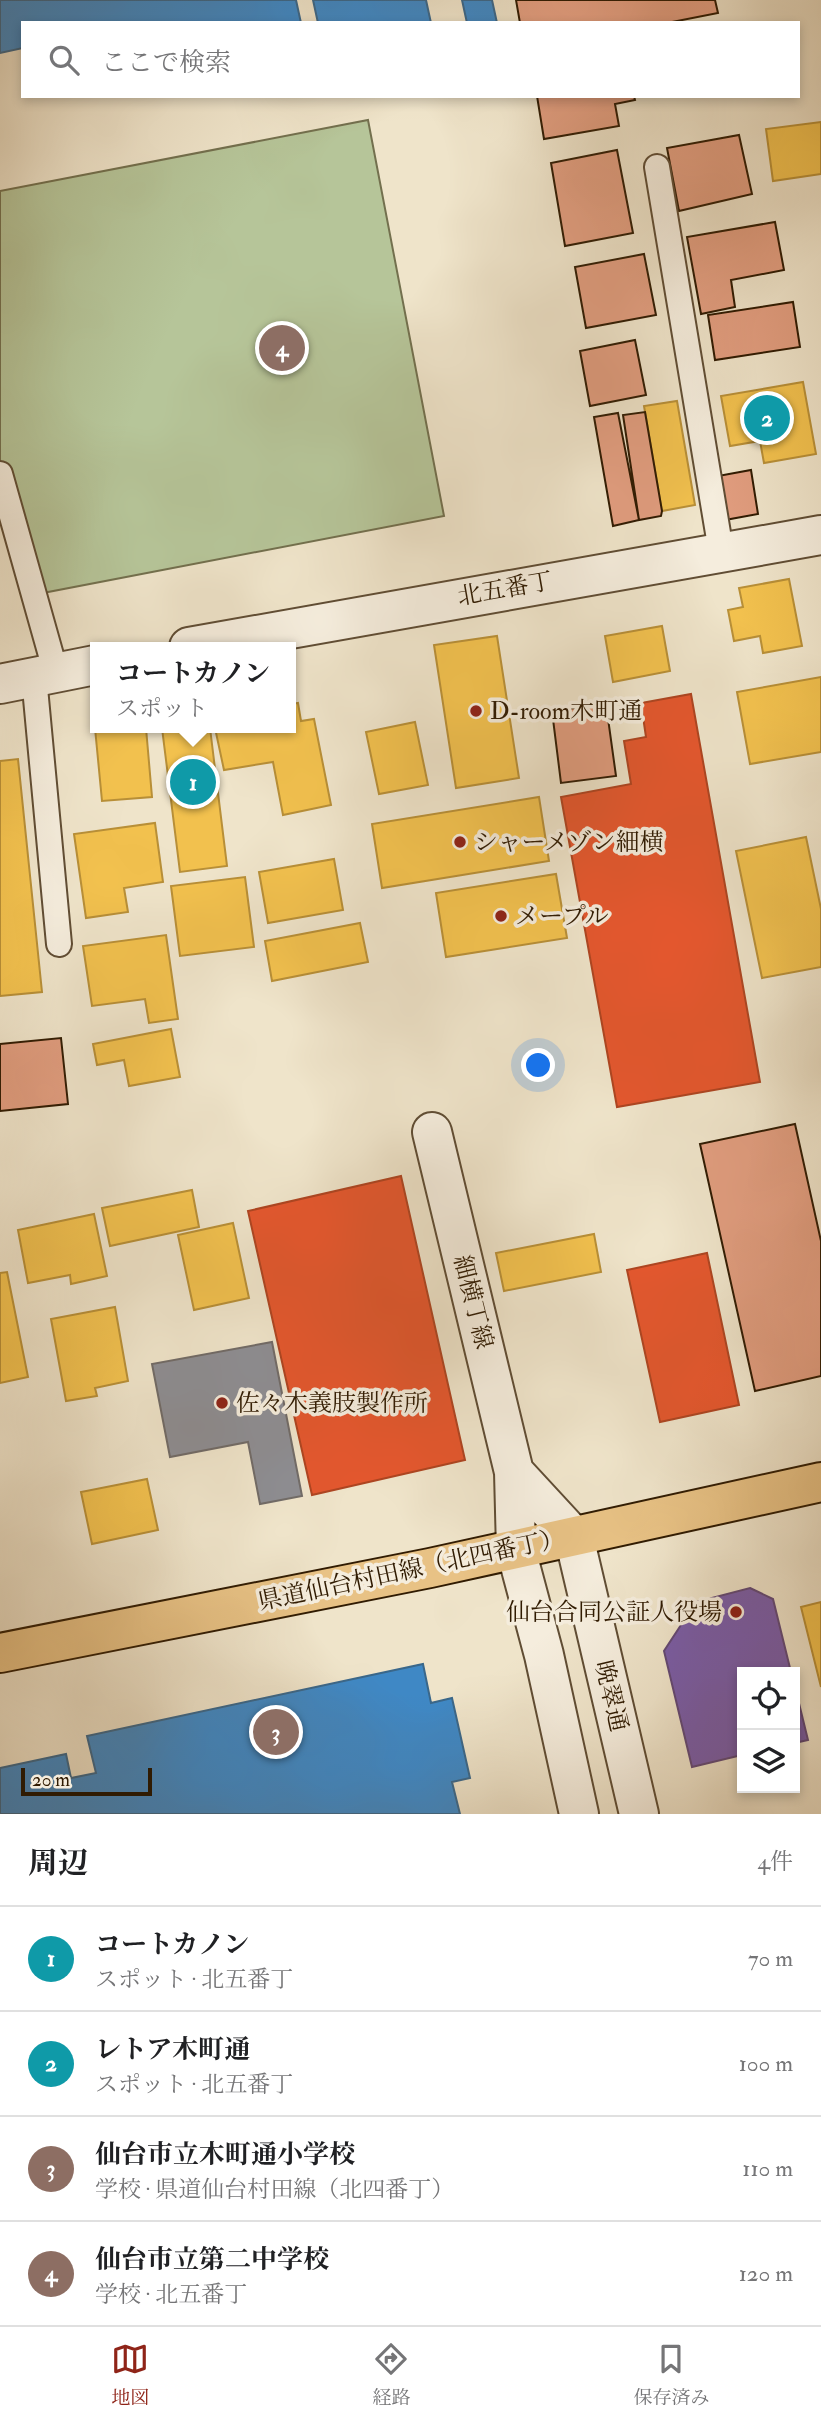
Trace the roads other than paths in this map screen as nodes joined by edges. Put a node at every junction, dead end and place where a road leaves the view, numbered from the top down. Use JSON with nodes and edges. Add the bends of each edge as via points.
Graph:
{"nodes":[{"id":1,"x":657,"y":167,"type":"dead end"},
{"id":2,"x":0,"y":474,"type":"edge"},
{"id":3,"x":821,"y":534,"type":"edge"},
{"id":4,"x":721,"y":551,"type":"junction"},
{"id":5,"x":217,"y":642,"type":"edge"},
{"id":6,"x":90,"y":666,"type":"edge"},
{"id":7,"x":30,"y":678,"type":"edge"},
{"id":8,"x":60,"y":944,"type":"dead end"},
{"id":9,"x":432,"y":1132,"type":"dead end"},
{"id":10,"x":514,"y":1472,"type":"junction"},
{"id":11,"x":821,"y":1482,"type":"edge"},
{"id":12,"x":573,"y":1537,"type":"junction"},
{"id":13,"x":516,"y":1550,"type":"junction"},
{"id":14,"x":0,"y":1653,"type":"edge"},
{"id":15,"x":579,"y":1814,"type":"edge"},
{"id":16,"x":639,"y":1814,"type":"edge"}],
"edges":[{"from":1,"to":4,"type":"lane"},
{"from":2,"to":7,"type":"lane"},
{"from":3,"to":4,"type":"street","name":"北五番丁"},
{"from":4,"to":5,"type":"street","name":"北五番丁"},
{"from":6,"to":7,"type":"street"},
{"from":7,"to":8,"type":"lane"},
{"from":9,"to":10,"type":"street","name":"細横丁線"},
{"from":10,"to":12,"type":"street"},
{"from":10,"to":13,"type":"street","name":"細横丁線"},
{"from":11,"to":12,"type":"main road","name":"県道仙台村田線（北四番丁）"},
{"from":12,"to":13,"type":"main road","name":"県道仙台村田線（北四番丁）"},
{"from":12,"to":16,"type":"street","name":"晩翠通"},
{"from":13,"to":14,"type":"main road","name":"県道仙台村田線（北四番丁）"},
{"from":13,"to":15,"type":"street"}]}
